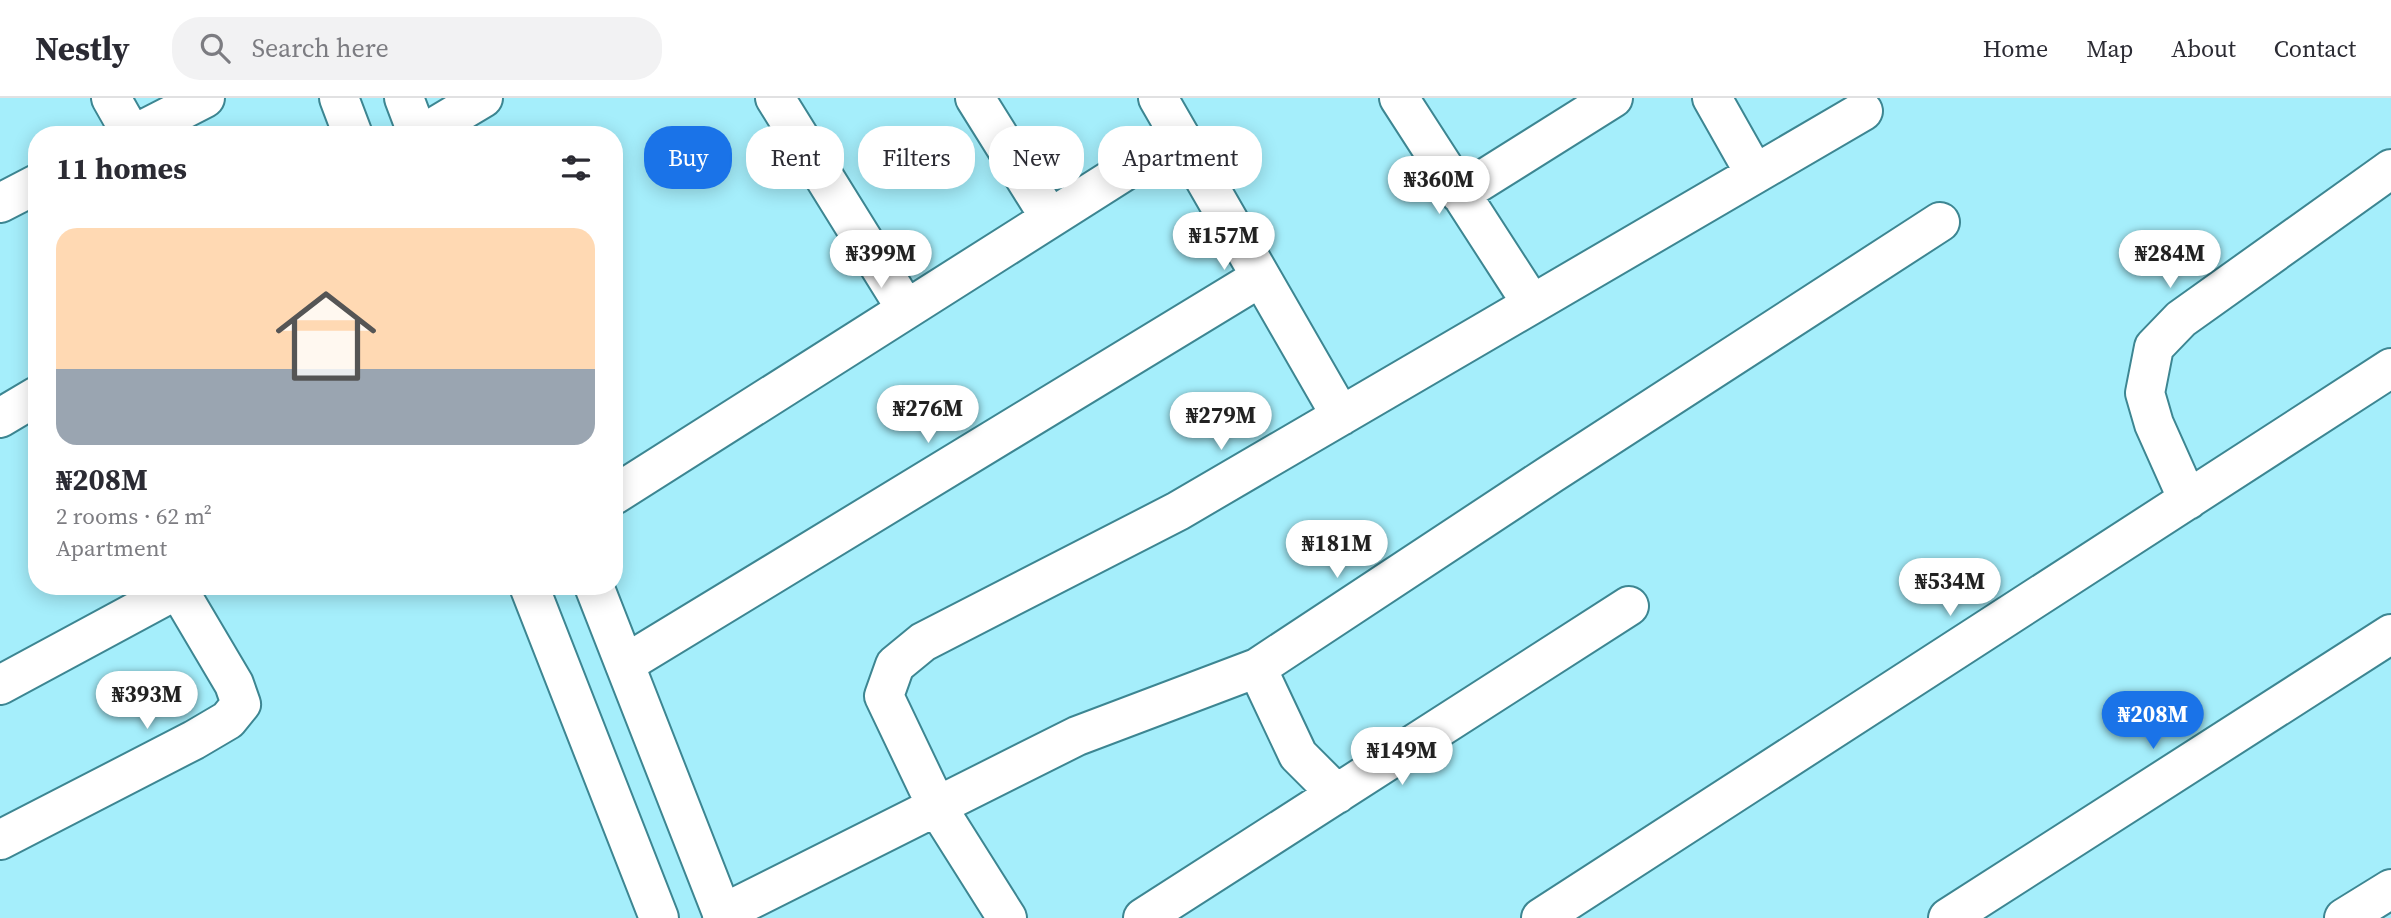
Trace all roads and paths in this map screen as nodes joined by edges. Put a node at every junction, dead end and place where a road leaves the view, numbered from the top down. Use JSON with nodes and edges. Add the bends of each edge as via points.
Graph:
{"nodes":[{"id":1,"x":111,"y":98,"type":"edge"},
{"id":2,"x":205,"y":98,"type":"edge"},
{"id":3,"x":339,"y":98,"type":"edge"},
{"id":4,"x":404,"y":98,"type":"edge"},
{"id":5,"x":484,"y":98,"type":"edge"},
{"id":6,"x":775,"y":98,"type":"edge"},
{"id":7,"x":975,"y":98,"type":"edge"},
{"id":8,"x":1158,"y":98,"type":"edge"},
{"id":9,"x":1399,"y":98,"type":"edge"},
{"id":10,"x":1614,"y":98,"type":"edge"},
{"id":11,"x":1712,"y":98,"type":"edge"},
{"id":12,"x":1863,"y":111,"type":"dead end"},
{"id":13,"x":128,"y":126,"type":"edge"},
{"id":14,"x":151,"y":126,"type":"edge"},
{"id":15,"x":350,"y":126,"type":"edge"},
{"id":16,"x":416,"y":126,"type":"edge"},
{"id":17,"x":436,"y":126,"type":"edge"},
{"id":18,"x":1174,"y":126,"type":"edge"},
{"id":19,"x":2391,"y":169,"type":"edge"},
{"id":20,"x":1755,"y":174,"type":"junction"},
{"id":21,"x":1098,"y":188,"type":"edge"},
{"id":22,"x":28,"y":189,"type":"edge"},
{"id":23,"x":1210,"y":189,"type":"edge"},
{"id":24,"x":1460,"y":194,"type":"junction"},
{"id":25,"x":0,"y":203,"type":"edge"},
{"id":26,"x":1050,"y":218,"type":"junction"},
{"id":27,"x":1940,"y":222,"type":"dead end"},
{"id":28,"x":1261,"y":277,"type":"junction"},
{"id":29,"x":1532,"y":304,"type":"junction"},
{"id":30,"x":906,"y":309,"type":"junction"},
{"id":31,"x":2391,"y":368,"type":"edge"},
{"id":32,"x":28,"y":401,"type":"edge"},
{"id":33,"x":1341,"y":416,"type":"junction"},
{"id":34,"x":0,"y":418,"type":"edge"},
{"id":35,"x":623,"y":489,"type":"edge"},
{"id":36,"x":2188,"y":500,"type":"junction"},
{"id":37,"x":163,"y":595,"type":"edge"},
{"id":38,"x":182,"y":595,"type":"edge"},
{"id":39,"x":533,"y":595,"type":"edge"},
{"id":40,"x":598,"y":595,"type":"edge"},
{"id":41,"x":1629,"y":606,"type":"dead end"},
{"id":42,"x":2391,"y":634,"type":"edge"},
{"id":43,"x":625,"y":664,"type":"junction"},
{"id":44,"x":1257,"y":668,"type":"junction"},
{"id":45,"x":0,"y":685,"type":"edge"},
{"id":46,"x":1337,"y":794,"type":"junction"},
{"id":47,"x":937,"y":807,"type":"junction"},
{"id":48,"x":0,"y":840,"type":"edge"},
{"id":49,"x":2391,"y":889,"type":"edge"},
{"id":50,"x":1551,"y":915,"type":"edge"},
{"id":51,"x":723,"y":916,"type":"edge"},
{"id":52,"x":659,"y":918,"type":"edge"},
{"id":53,"x":1007,"y":918,"type":"edge"},
{"id":54,"x":1143,"y":918,"type":"edge"},
{"id":55,"x":1948,"y":918,"type":"edge"},
{"id":56,"x":2344,"y":918,"type":"edge"}],
"edges":[{"from":1,"to":13,"type":"street"},
{"from":2,"to":14,"type":"street"},
{"from":3,"to":15,"type":"street"},
{"from":4,"to":16,"type":"street"},
{"from":5,"to":17,"type":"street"},
{"from":6,"to":30,"type":"street"},
{"from":7,"to":26,"type":"street"},
{"from":8,"to":18,"type":"street"},
{"from":9,"to":24,"type":"street"},
{"from":10,"to":24,"type":"street"},
{"from":11,"to":20,"type":"street"},
{"from":12,"to":20,"type":"street"},
{"from":19,"to":36,"type":"street","via":[[2181,319],[2154,347],[2145,393]]},
{"from":20,"to":29,"type":"street"},
{"from":21,"to":26,"type":"street"},
{"from":22,"to":25,"type":"street"},
{"from":23,"to":28,"type":"street"},
{"from":24,"to":29,"type":"street"},
{"from":26,"to":30,"type":"street"},
{"from":27,"to":44,"type":"street"},
{"from":28,"to":33,"type":"street"},
{"from":28,"to":43,"type":"street"},
{"from":29,"to":33,"type":"street"},
{"from":30,"to":35,"type":"street"},
{"from":31,"to":36,"type":"street"},
{"from":32,"to":34,"type":"street"},
{"from":33,"to":47,"type":"street","via":[[1178,512],[923,642],[895,665],[884,696]]},
{"from":36,"to":50,"type":"street"},
{"from":37,"to":45,"type":"street"},
{"from":38,"to":48,"type":"street","via":[[241,704],[228,720],[194,740]]},
{"from":39,"to":52,"type":"street"},
{"from":40,"to":43,"type":"street"},
{"from":41,"to":46,"type":"street"},
{"from":42,"to":55,"type":"street"},
{"from":43,"to":51,"type":"street"},
{"from":44,"to":46,"type":"street","via":[[1298,755]]},
{"from":44,"to":47,"type":"street","via":[[1077,736]]},
{"from":46,"to":54,"type":"street"},
{"from":47,"to":51,"type":"street"},
{"from":47,"to":53,"type":"street"},
{"from":49,"to":56,"type":"street"}]}
